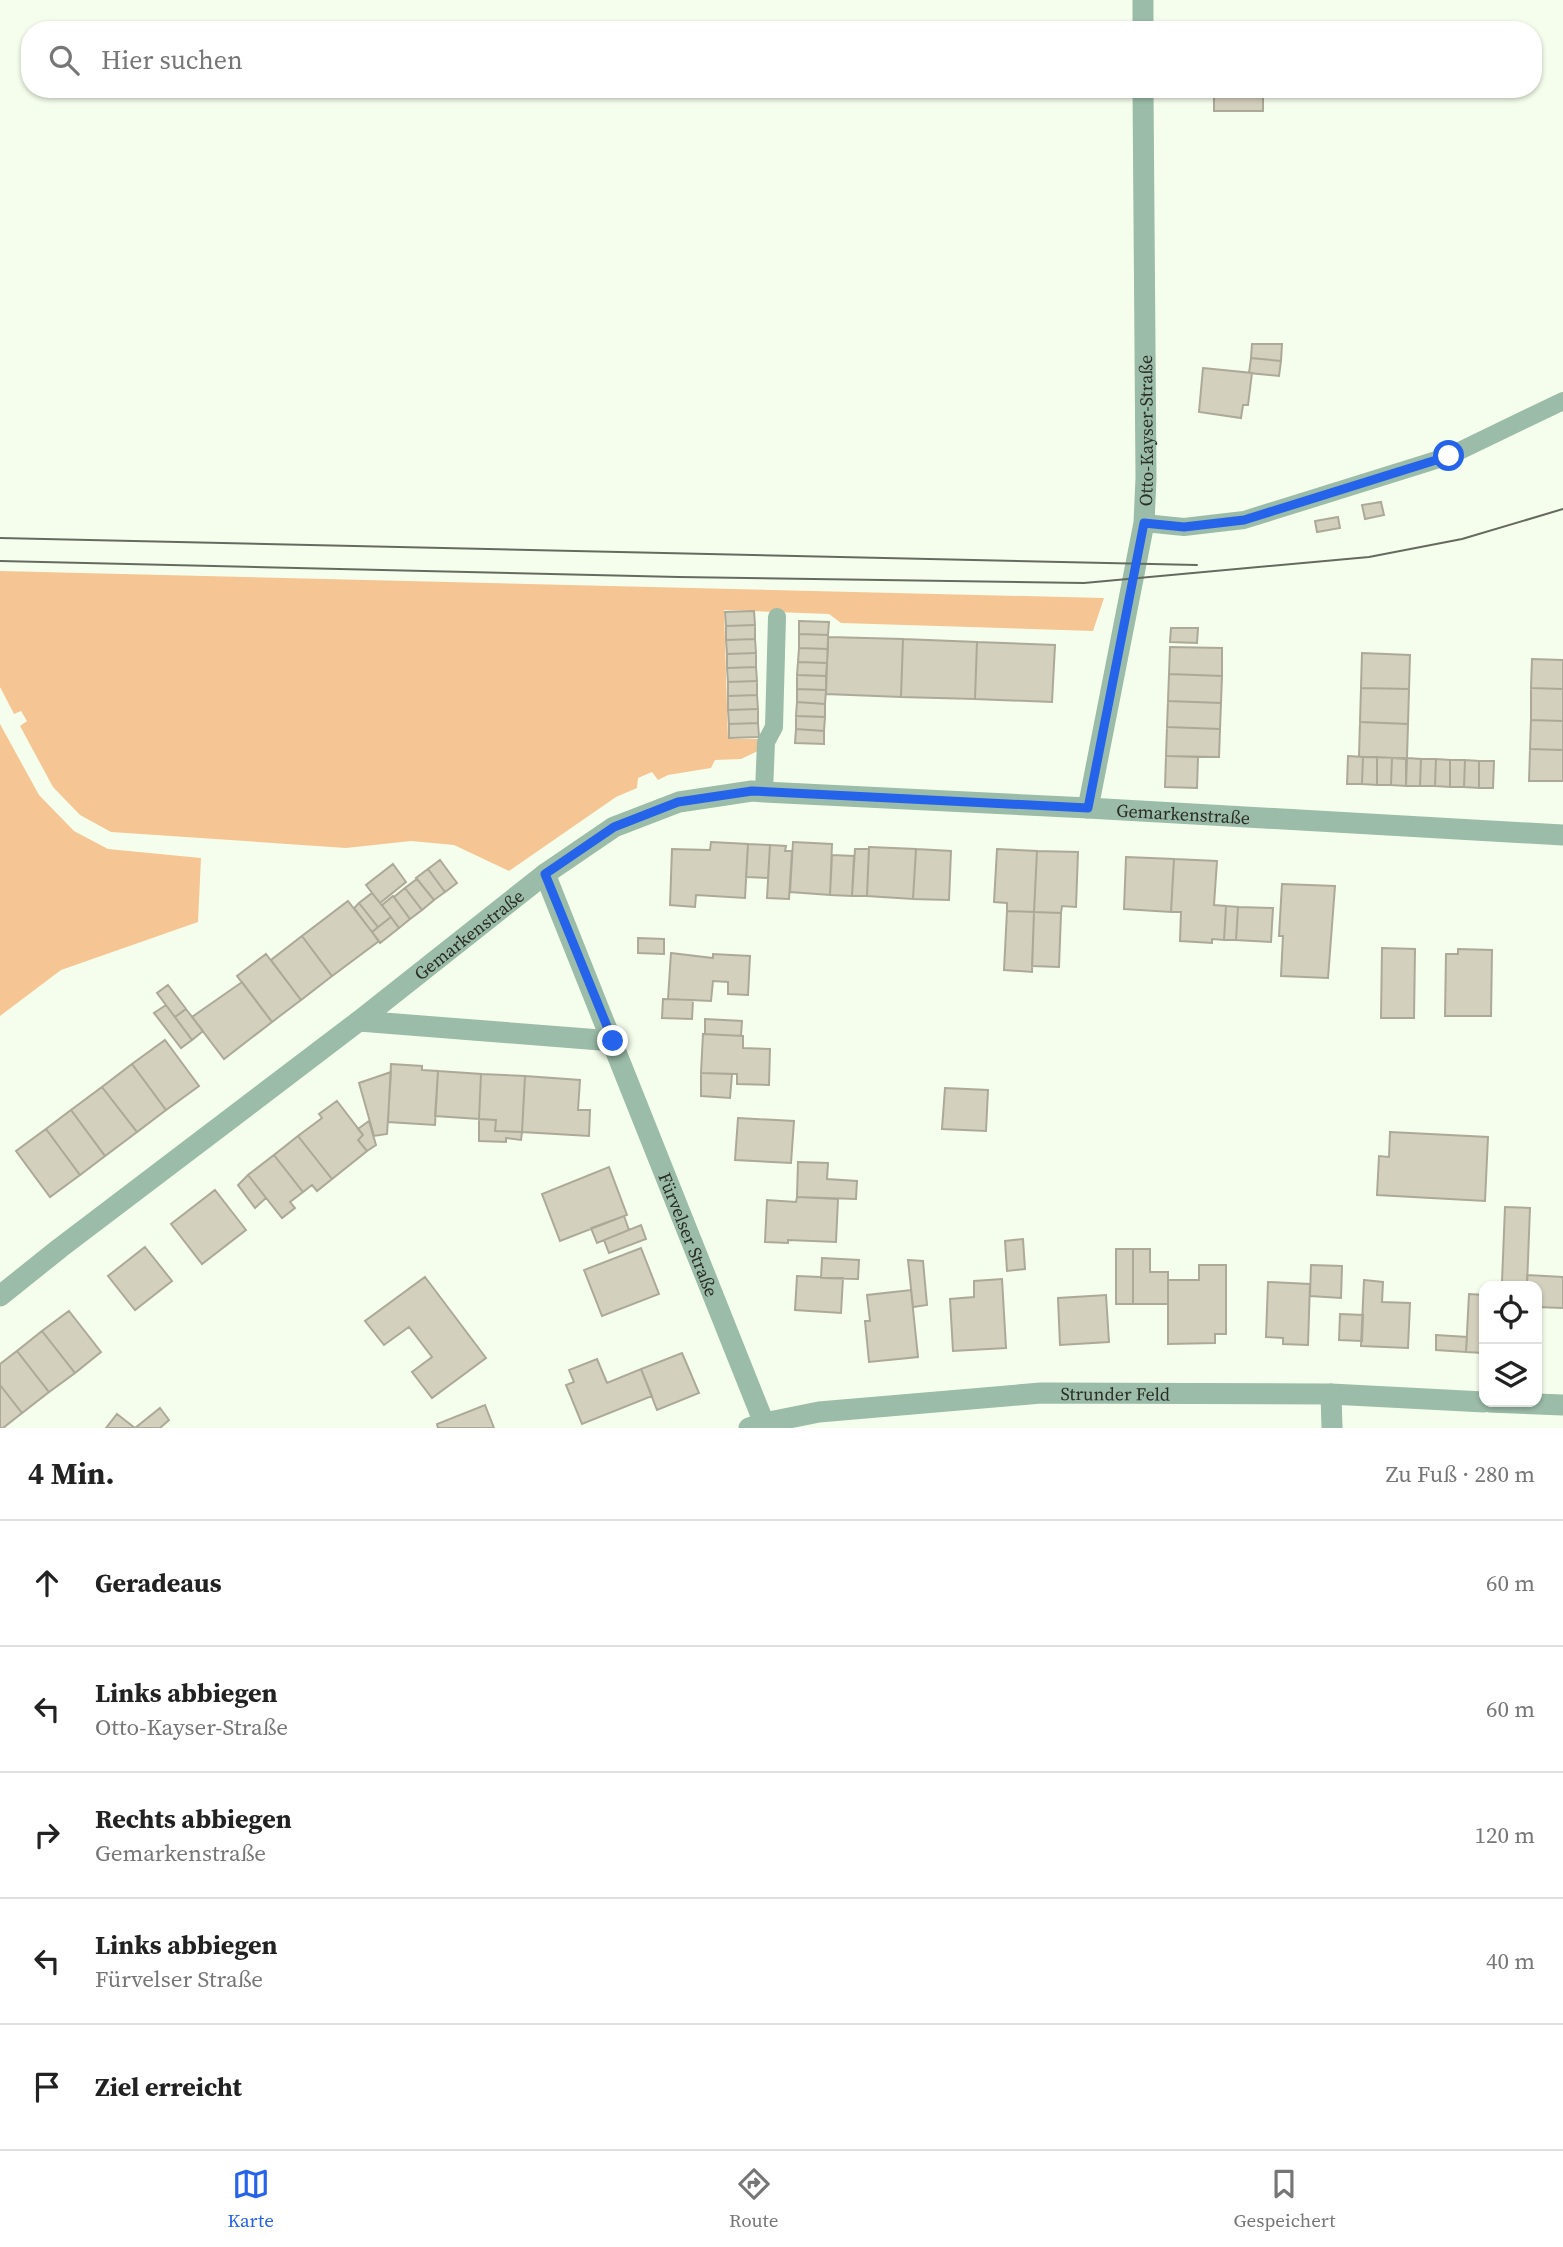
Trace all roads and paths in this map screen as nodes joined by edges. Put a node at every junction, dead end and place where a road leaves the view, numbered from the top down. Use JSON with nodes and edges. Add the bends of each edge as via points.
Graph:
{"nodes":[{"id":1,"x":1143,"y":0,"type":"edge"},
{"id":2,"x":1143,"y":21,"type":"edge"},
{"id":3,"x":1143,"y":98,"type":"edge"},
{"id":4,"x":1563,"y":401,"type":"edge"},
{"id":5,"x":1144,"y":523,"type":"junction"},
{"id":6,"x":777,"y":617,"type":"dead end"},
{"id":7,"x":764,"y":792,"type":"junction"},
{"id":8,"x":1088,"y":808,"type":"junction"},
{"id":9,"x":1563,"y":835,"type":"edge"},
{"id":10,"x":545,"y":874,"type":"junction"},
{"id":11,"x":359,"y":1020,"type":"junction"},
{"id":12,"x":613,"y":1041,"type":"junction"},
{"id":13,"x":0,"y":1296,"type":"edge"},
{"id":14,"x":1331,"y":1394,"type":"junction"},
{"id":15,"x":1479,"y":1402,"type":"edge"},
{"id":16,"x":1542,"y":1404,"type":"edge"},
{"id":17,"x":1563,"y":1405,"type":"edge"},
{"id":18,"x":760,"y":1426,"type":"edge"},
{"id":19,"x":1332,"y":1428,"type":"edge"}],
"edges":[{"from":1,"to":2,"type":"street"},
{"from":3,"to":5,"type":"street","name":"Otto-Kayser-Straße"},
{"from":4,"to":5,"type":"lane","via":[[1449,456],[1244,520],[1184,527]]},
{"from":5,"to":8,"type":"street","name":"Otto-Kayser-Straße"},
{"from":6,"to":7,"type":"lane","via":[[774,727],[766,742]]},
{"from":7,"to":8,"type":"street","name":"Gemarkenstraße"},
{"from":7,"to":10,"type":"street","name":"Gemarkenstraße","via":[[678,802],[614,827]]},
{"from":8,"to":9,"type":"street","name":"Gemarkenstraße"},
{"from":10,"to":11,"type":"street","name":"Gemarkenstraße"},
{"from":10,"to":12,"type":"street","name":"Fürvelser Straße"},
{"from":11,"to":12,"type":"street"},
{"from":11,"to":13,"type":"street","name":"Gemarkenstraße"},
{"from":12,"to":18,"type":"street","name":"Fürvelser Straße"},
{"from":14,"to":15,"type":"street","name":"Strunder Feld"},
{"from":14,"to":18,"type":"street","name":"Strunder Feld","via":[[1041,1393],[819,1412]]},
{"from":14,"to":19,"type":"street"},
{"from":16,"to":17,"type":"street","name":"Strunder Feld"}]}
